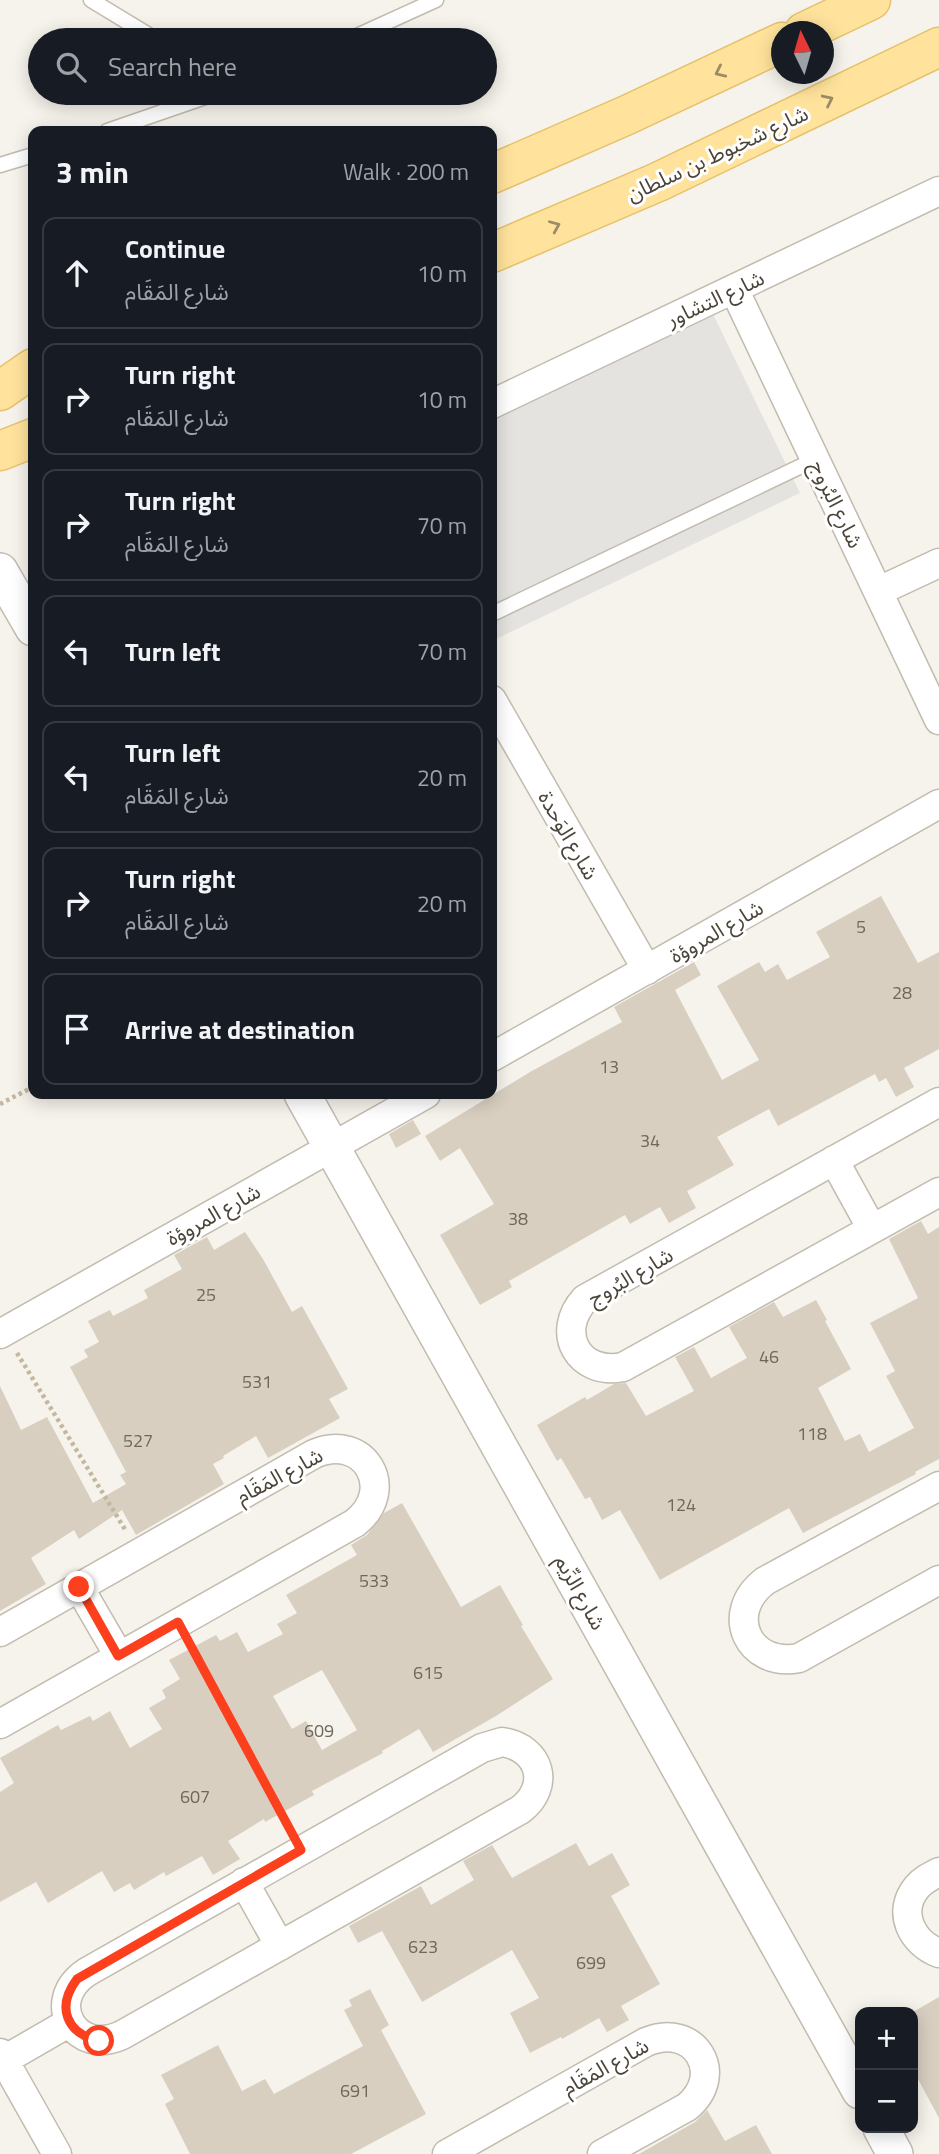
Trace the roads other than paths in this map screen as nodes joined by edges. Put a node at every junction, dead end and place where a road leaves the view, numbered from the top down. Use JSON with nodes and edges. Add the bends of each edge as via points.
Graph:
{"nodes":[{"id":1,"x":91,"y":0,"type":"edge"},
{"id":2,"x":436,"y":0,"type":"edge"},
{"id":3,"x":871,"y":0,"type":"edge"},
{"id":4,"x":827,"y":21,"type":"edge"},
{"id":5,"x":138,"y":28,"type":"edge"},
{"id":6,"x":374,"y":28,"type":"edge"},
{"id":7,"x":771,"y":47,"type":"edge"},
{"id":8,"x":939,"y":47,"type":"edge"},
{"id":9,"x":183,"y":105,"type":"edge"},
{"id":10,"x":122,"y":126,"type":"edge"},
{"id":11,"x":28,"y":157,"type":"edge"},
{"id":12,"x":0,"y":165,"type":"edge"},
{"id":13,"x":497,"y":172,"type":"edge"},
{"id":14,"x":939,"y":191,"type":"edge"},
{"id":15,"x":497,"y":251,"type":"edge"},
{"id":16,"x":734,"y":289,"type":"junction"},
{"id":17,"x":28,"y":362,"type":"edge"},
{"id":18,"x":28,"y":371,"type":"edge"},
{"id":19,"x":0,"y":372,"type":"edge"},
{"id":20,"x":0,"y":391,"type":"edge"},
{"id":21,"x":497,"y":402,"type":"edge"},
{"id":22,"x":28,"y":442,"type":"edge"},
{"id":23,"x":28,"y":443,"type":"edge"},
{"id":24,"x":0,"y":450,"type":"edge"},
{"id":25,"x":816,"y":459,"type":"junction"},
{"id":26,"x":0,"y":469,"type":"edge"},
{"id":27,"x":939,"y":563,"type":"edge"},
{"id":28,"x":0,"y":571,"type":"edge"},
{"id":29,"x":879,"y":591,"type":"junction"},
{"id":30,"x":497,"y":612,"type":"edge"},
{"id":31,"x":28,"y":619,"type":"edge"},
{"id":32,"x":497,"y":709,"type":"edge"},
{"id":33,"x":939,"y":720,"type":"edge"},
{"id":34,"x":939,"y":804,"type":"edge"},
{"id":35,"x":647,"y":970,"type":"junction"},
{"id":36,"x":497,"y":1054,"type":"edge"},
{"id":37,"x":305,"y":1099,"type":"edge"},
{"id":38,"x":417,"y":1099,"type":"edge"},
{"id":39,"x":939,"y":1102,"type":"edge"},
{"id":40,"x":332,"y":1146,"type":"junction"},
{"id":41,"x":834,"y":1160,"type":"junction"},
{"id":42,"x":939,"y":1192,"type":"edge"},
{"id":43,"x":872,"y":1229,"type":"junction"},
{"id":44,"x":2,"y":1332,"type":"edge"},
{"id":45,"x":939,"y":1486,"type":"edge"},
{"id":46,"x":939,"y":1580,"type":"edge"},
{"id":47,"x":79,"y":1587,"type":"junction"},
{"id":48,"x":0,"y":1632,"type":"edge"},
{"id":49,"x":118,"y":1656,"type":"junction"},
{"id":50,"x":0,"y":1724,"type":"edge"},
{"id":51,"x":939,"y":1872,"type":"edge"},
{"id":52,"x":244,"y":1882,"type":"junction"},
{"id":53,"x":280,"y":1946,"type":"junction"},
{"id":54,"x":939,"y":1953,"type":"edge"},
{"id":55,"x":70,"y":2022,"type":"junction"},
{"id":56,"x":2,"y":2056,"type":"edge"},
{"id":57,"x":855,"y":2082,"type":"edge"},
{"id":58,"x":884,"y":2133,"type":"edge"},
{"id":59,"x":57,"y":2154,"type":"edge"},
{"id":60,"x":447,"y":2154,"type":"edge"},
{"id":61,"x":602,"y":2154,"type":"edge"},
{"id":62,"x":895,"y":2154,"type":"edge"}],
"edges":[{"from":1,"to":5,"type":"lane"},
{"from":2,"to":6,"type":"lane"},
{"from":3,"to":4,"type":"main road"},
{"from":7,"to":13,"type":"main road","one_way":true},
{"from":15,"to":8,"type":"main road","name":"شارع شخبوط بن سلطان","one_way":true,"via":[[658,182]]},
{"from":9,"to":10,"type":"lane"},
{"from":11,"to":12,"type":"lane"},
{"from":14,"to":16,"type":"street","name":"شارع التشاور"},
{"from":16,"to":21,"type":"street","name":"شارع التشاور"},
{"from":16,"to":25,"type":"street","name":"شارع البُروج"},
{"from":17,"to":19,"type":"main road"},
{"from":18,"to":20,"type":"main road"},
{"from":22,"to":24,"type":"main road"},
{"from":23,"to":26,"type":"street"},
{"from":25,"to":29,"type":"street","name":"شارع البُروج"},
{"from":25,"to":30,"type":"lane"},
{"from":27,"to":29,"type":"street"},
{"from":28,"to":31,"type":"street"},
{"from":29,"to":33,"type":"street","name":"شارع البُروج"},
{"from":32,"to":35,"type":"street","name":"شارع الوَحدة"},
{"from":34,"to":35,"type":"street","name":"شارع المروؤة"},
{"from":35,"to":36,"type":"street","name":"شارع المروؤة"},
{"from":37,"to":40,"type":"street","name":"شارع الرِّيم"},
{"from":38,"to":40,"type":"street","name":"شارع المروؤة"},
{"from":39,"to":41,"type":"street","name":"شارع البُروج"},
{"from":40,"to":44,"type":"street","name":"شارع المروؤة"},
{"from":40,"to":57,"type":"street","name":"شارع الرِّيم"},
{"from":41,"to":43,"type":"street"},
{"from":41,"to":43,"type":"street","name":"شارع البُروج","via":[[585,1299],[572,1317],[571,1339],[576,1349],[582,1358],[601,1368],[623,1367]]},
{"from":42,"to":43,"type":"street","name":"شارع البُروج"},
{"from":45,"to":46,"type":"street","via":[[765,1581],[745,1608],[745,1630],[766,1656],[800,1658]]},
{"from":47,"to":48,"type":"street","name":"شارع المَقَام"},
{"from":47,"to":49,"type":"street"},
{"from":47,"to":49,"type":"street","name":"شارع المَقَام","via":[[325,1449],[358,1455],[367,1463],[375,1495],[365,1516]]},
{"from":49,"to":50,"type":"street","name":"شارع المَقَام"},
{"from":51,"to":54,"type":"street","via":[[917,1886],[907,1916],[914,1936]]},
{"from":52,"to":53,"type":"street"},
{"from":52,"to":53,"type":"street","via":[[492,1743],[513,1744],[536,1765],[534,1795],[520,1810]]},
{"from":52,"to":55,"type":"street","via":[[77,1979],[66,1999]]},
{"from":53,"to":55,"type":"street","via":[[112,2040],[88,2038]]},
{"from":55,"to":56,"type":"street"},
{"from":56,"to":59,"type":"street"},
{"from":58,"to":62,"type":"street"},
{"from":60,"to":61,"type":"street","name":"شارع المَقَام","via":[[646,2042],[667,2036],[688,2043],[705,2070],[695,2100]]}]}
